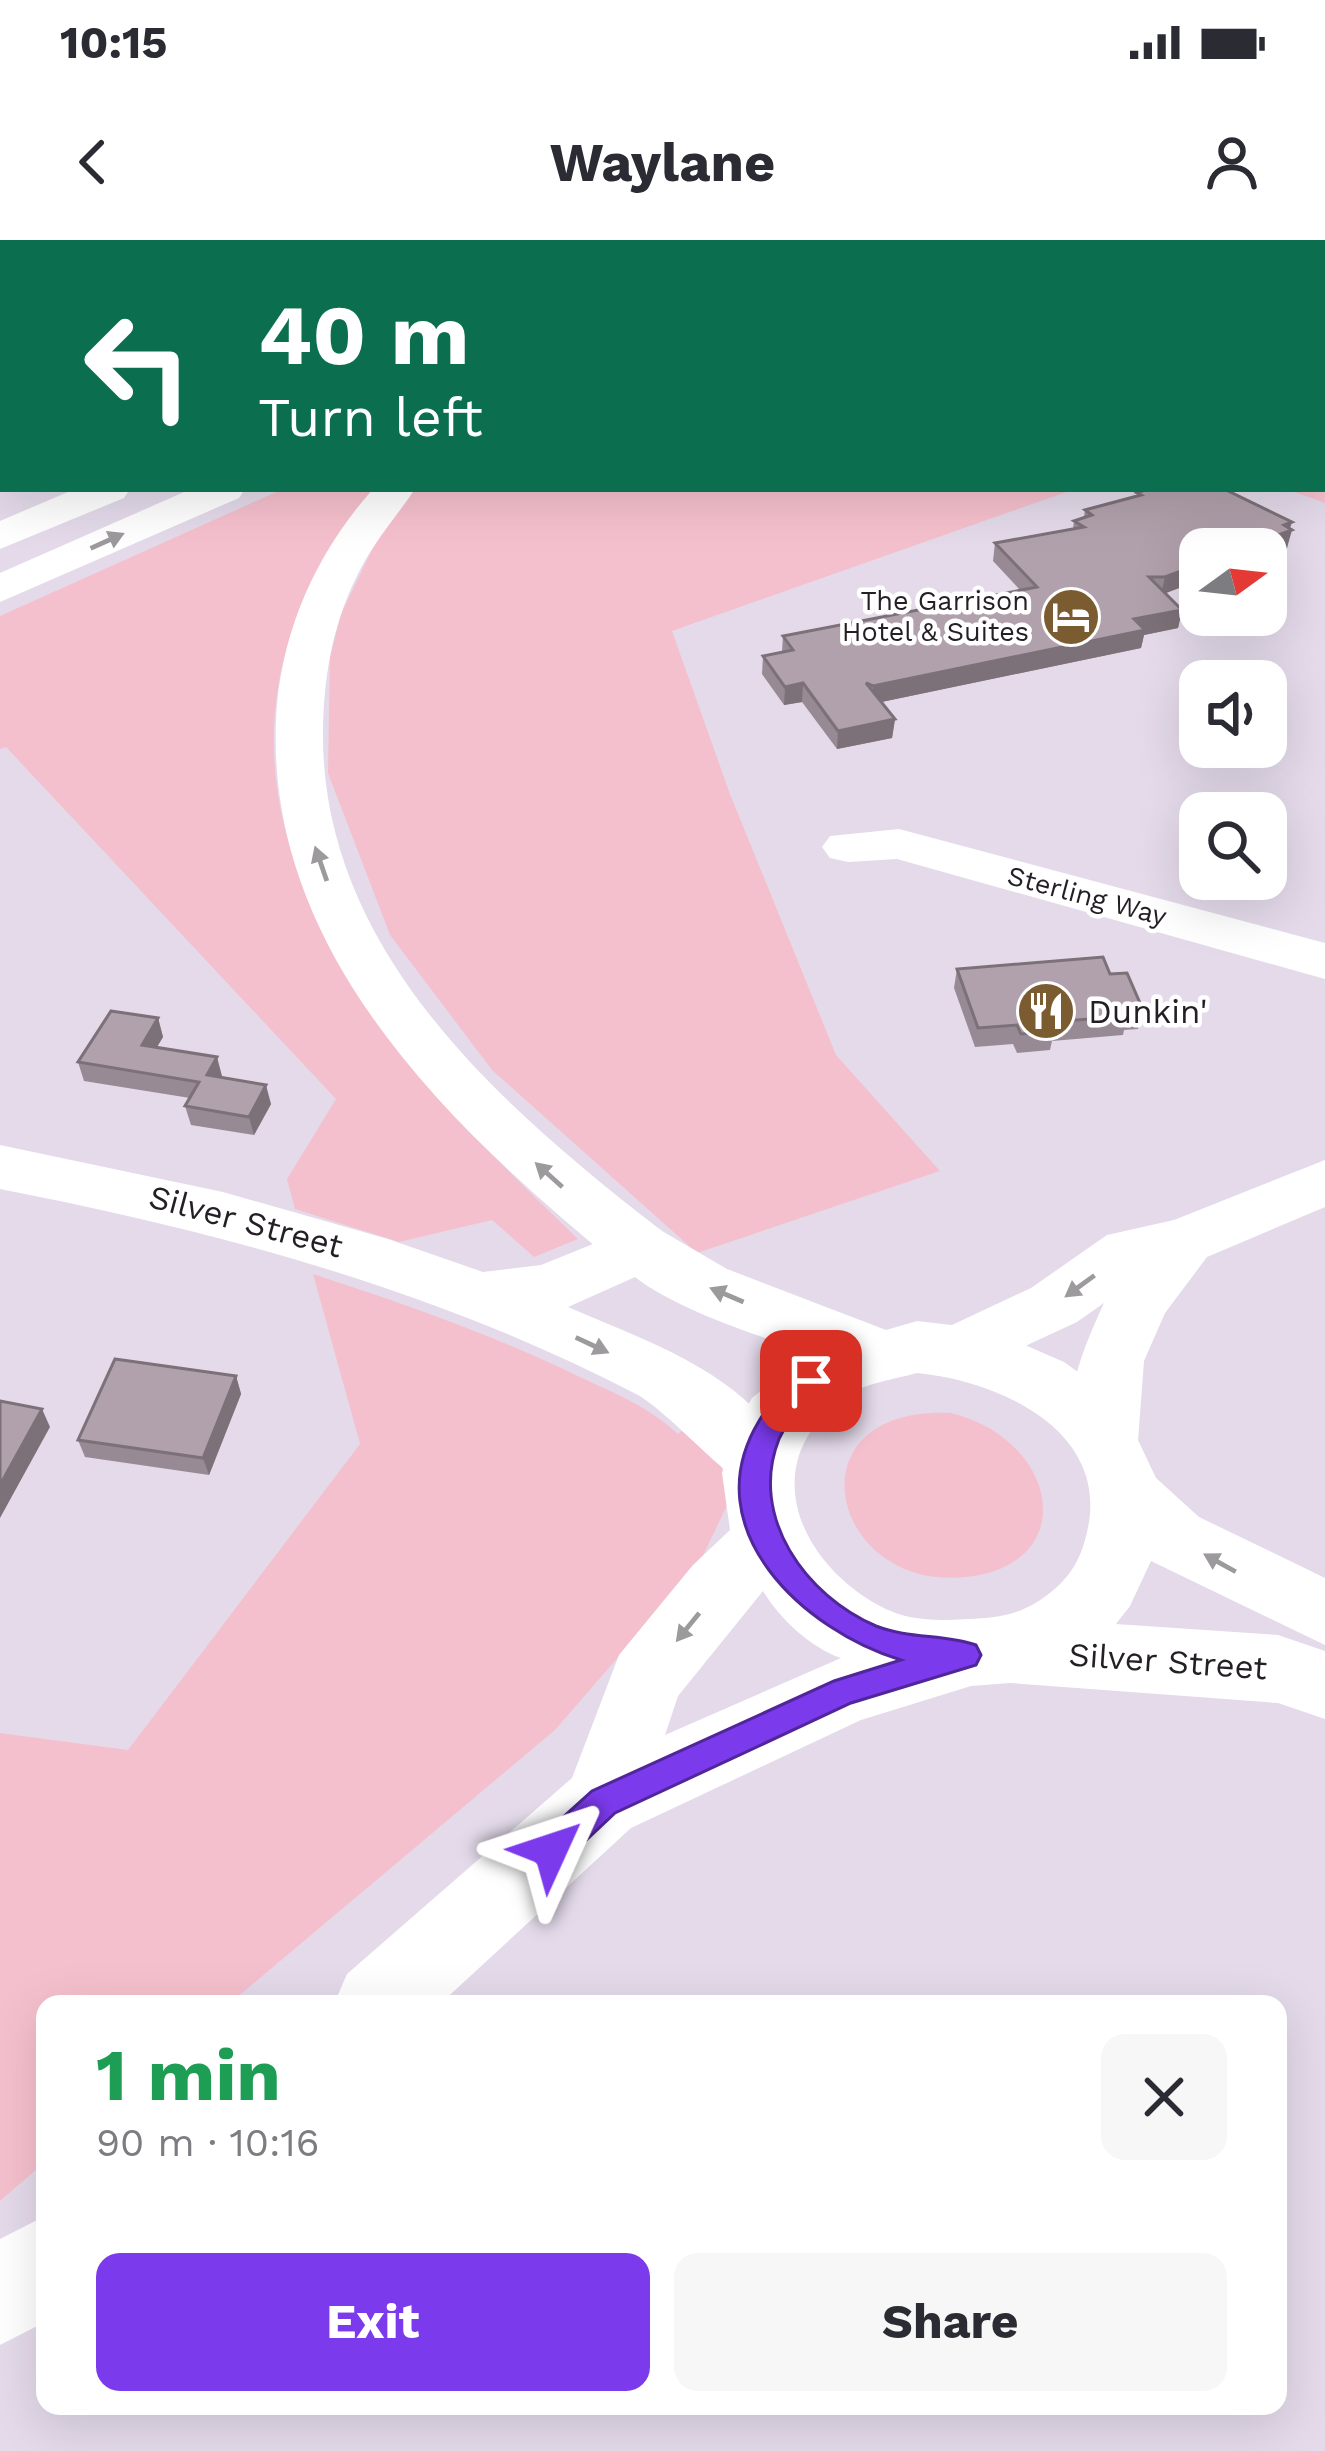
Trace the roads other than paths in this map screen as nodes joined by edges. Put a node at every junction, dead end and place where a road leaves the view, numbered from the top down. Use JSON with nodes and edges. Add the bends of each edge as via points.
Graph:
{"nodes":[{"id":1,"x":103,"y":492,"type":"edge"},
{"id":2,"x":218,"y":492,"type":"edge"},
{"id":3,"x":392,"y":492,"type":"edge"},
{"id":4,"x":0,"y":536,"type":"edge"},
{"id":5,"x":0,"y":589,"type":"edge"},
{"id":6,"x":848,"y":847,"type":"dead end"},
{"id":7,"x":1325,"y":961,"type":"edge"},
{"id":8,"x":0,"y":1167,"type":"edge"},
{"id":9,"x":1325,"y":1182,"type":"edge"},
{"id":10,"x":1186,"y":1241,"type":"junction"},
{"id":11,"x":640,"y":1248,"type":"junction"},
{"id":12,"x":485,"y":1296,"type":"junction"},
{"id":13,"x":960,"y":1350,"type":"junction"},
{"id":14,"x":875,"y":1353,"type":"junction"},
{"id":15,"x":758,"y":1461,"type":"junction"},
{"id":16,"x":1114,"y":1467,"type":"junction"},
{"id":17,"x":767,"y":1541,"type":"junction"},
{"id":18,"x":1325,"y":1613,"type":"edge"},
{"id":19,"x":987,"y":1653,"type":"junction"},
{"id":20,"x":1325,"y":1685,"type":"edge"},
{"id":21,"x":604,"y":1802,"type":"junction"},
{"id":22,"x":387,"y":1995,"type":"edge"},
{"id":23,"x":36,"y":2270,"type":"edge"},
{"id":24,"x":0,"y":2298,"type":"edge"}],
"edges":[{"from":1,"to":4,"type":"main road"},
{"from":5,"to":2,"type":"main road","one_way":true},
{"from":11,"to":3,"type":"main road","one_way":true,"via":[[550,1177],[448,1076],[366,964],[318,857],[297,758],[305,660],[336,573]]},
{"from":6,"to":7,"type":"main road","name":"Sterling Way","via":[[899,844]]},
{"from":8,"to":12,"type":"main road","name":"Silver Street","via":[[167,1197]]},
{"from":9,"to":10,"type":"main road"},
{"from":10,"to":13,"type":"main road","one_way":true,"via":[[1129,1252],[1054,1305]]},
{"from":10,"to":16,"type":"main road","via":[[1137,1302],[1111,1361]]},
{"from":11,"to":12,"type":"main road","name":"Silver Street","via":[[550,1288]]},
{"from":14,"to":11,"type":"main road","one_way":true,"via":[[704,1286]]},
{"from":12,"to":15,"type":"main road","name":"Silver Street","one_way":true,"via":[[672,1382]]},
{"from":13,"to":14,"type":"main road"},
{"from":13,"to":16,"type":"main road","via":[[1003,1362],[1078,1408]]},
{"from":14,"to":15,"type":"main road","via":[[811,1381],[786,1404]]},
{"from":15,"to":17,"type":"main road","via":[[756,1501]]},
{"from":18,"to":16,"type":"main road","one_way":true,"via":[[1174,1538]]},
{"from":16,"to":19,"type":"main road","via":[[1125,1543],[1104,1590],[1064,1627]]},
{"from":17,"to":19,"type":"main road","via":[[790,1579],[866,1636],[916,1651]]},
{"from":17,"to":21,"type":"main road","one_way":true,"via":[[646,1678]]},
{"from":19,"to":20,"type":"main road","name":"Silver Street","via":[[1278,1669]]},
{"from":19,"to":21,"type":"main road","via":[[845,1691]]},
{"from":21,"to":22,"type":"main road"},
{"from":23,"to":24,"type":"main road"}]}
